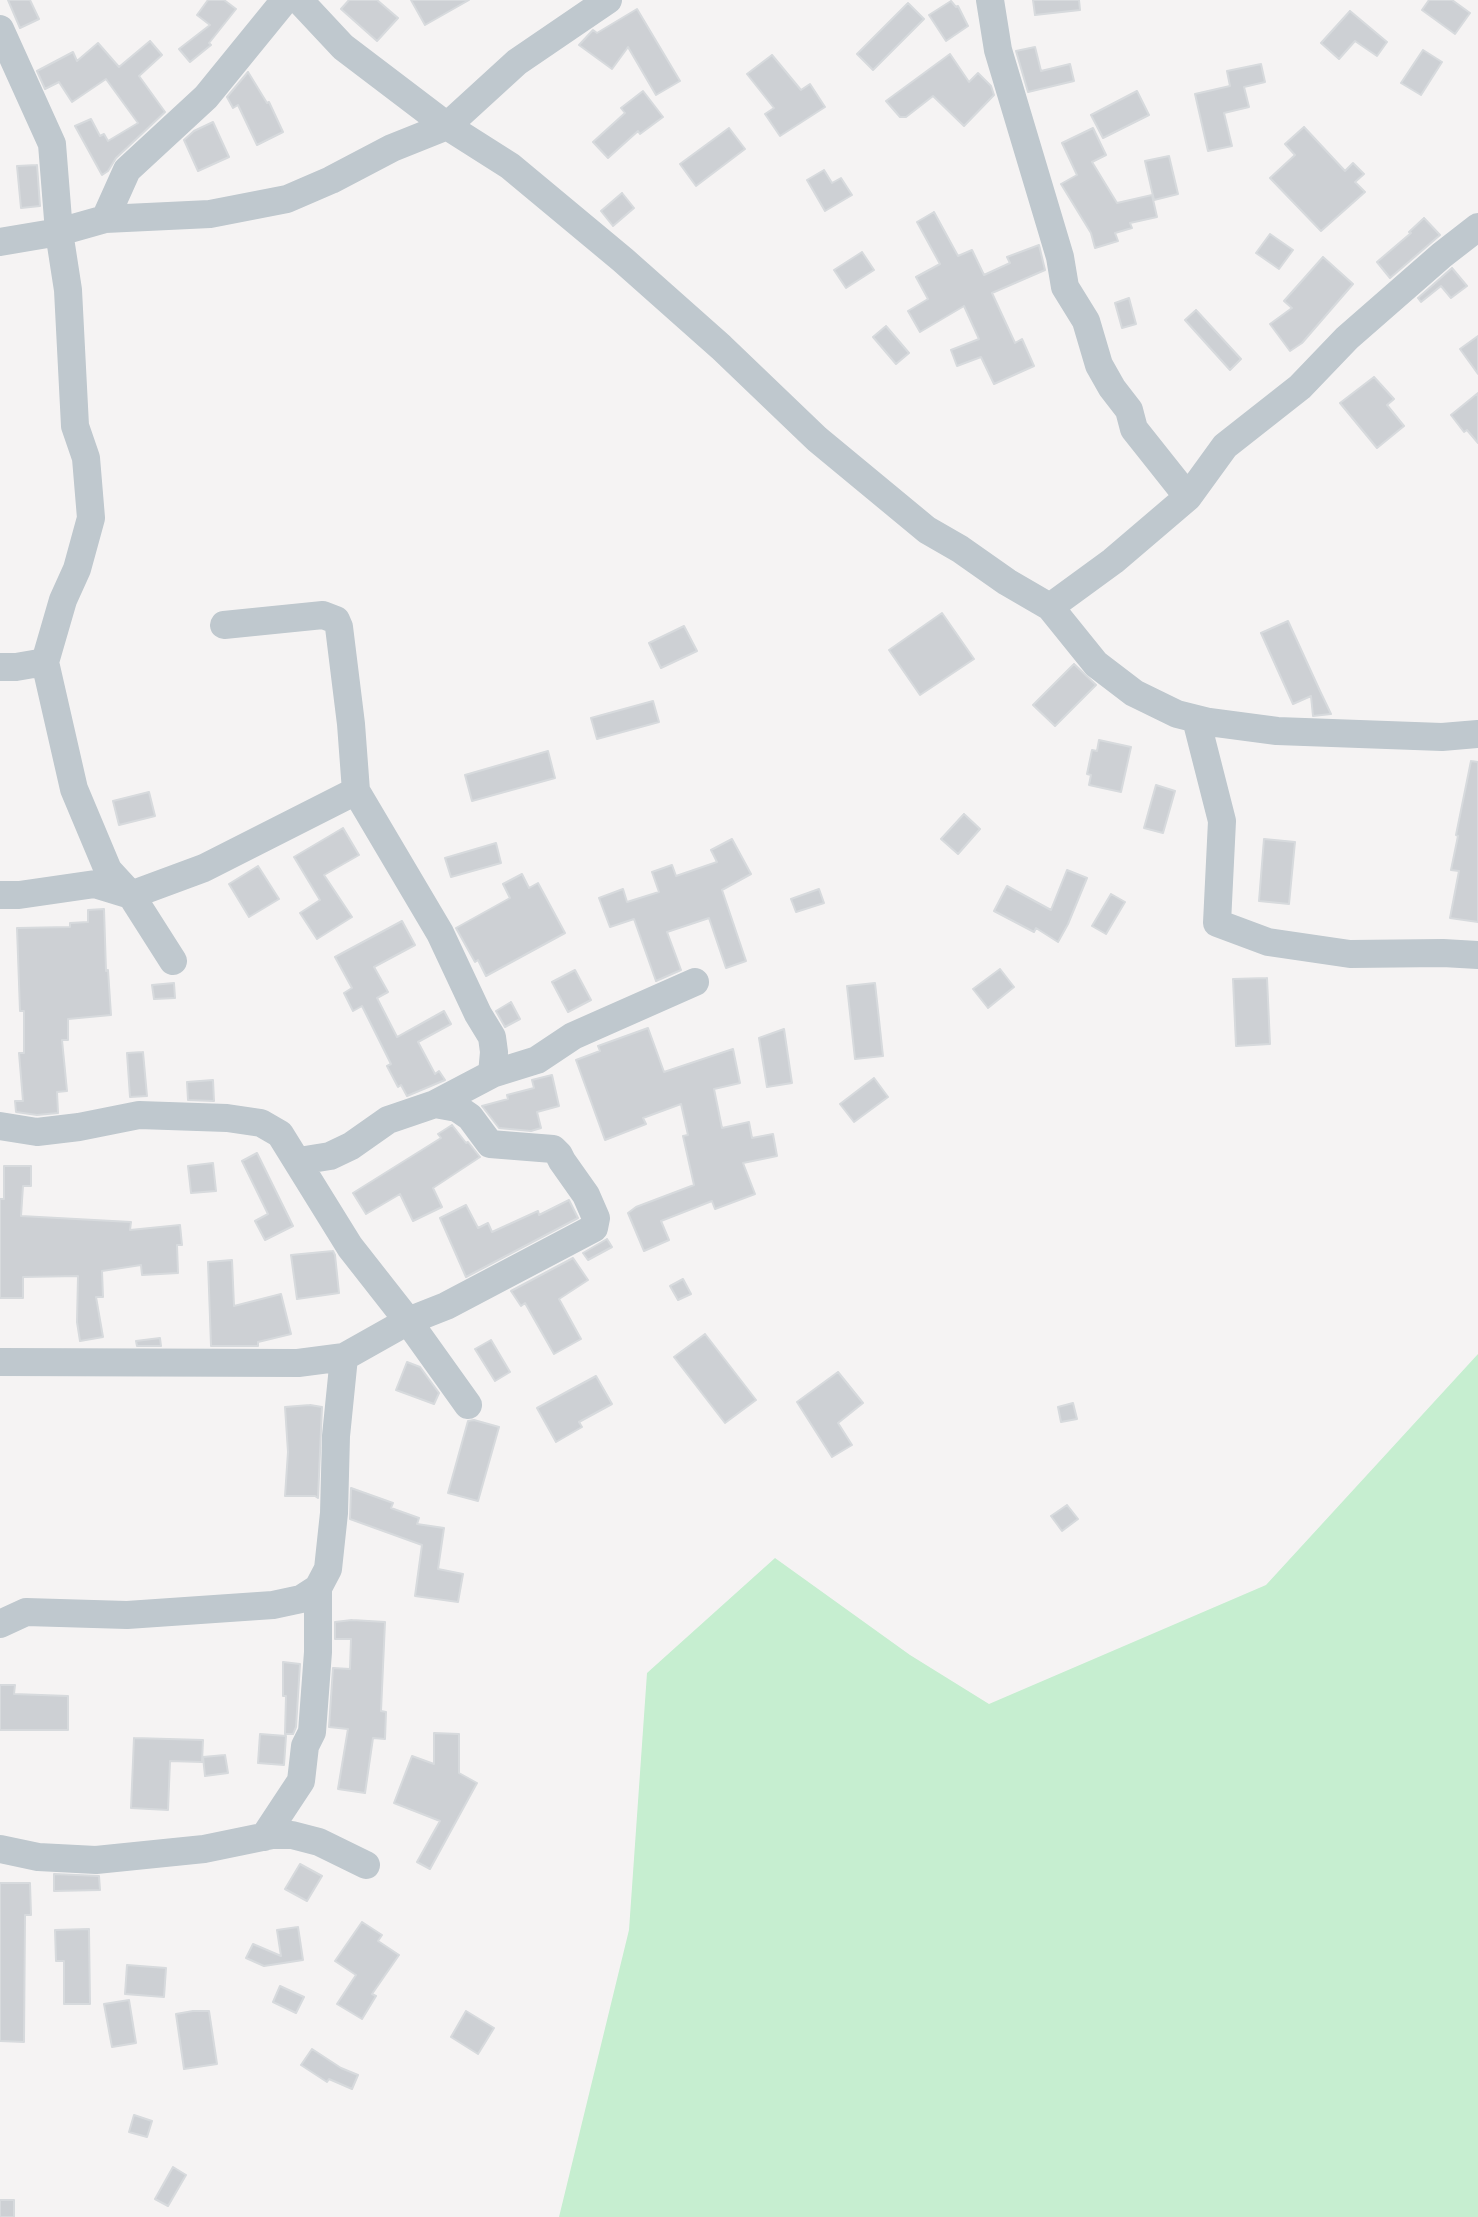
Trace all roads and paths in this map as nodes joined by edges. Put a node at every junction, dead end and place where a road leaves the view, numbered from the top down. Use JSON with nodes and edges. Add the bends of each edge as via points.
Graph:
{"nodes":[{"id":1,"x":285,"y":0,"type":"edge"},
{"id":2,"x":299,"y":0,"type":"edge"},
{"id":3,"x":608,"y":0,"type":"edge"},
{"id":4,"x":990,"y":0,"type":"edge"},
{"id":5,"x":0,"y":29,"type":"edge"},
{"id":6,"x":446,"y":126,"type":"junction"},
{"id":7,"x":105,"y":219,"type":"junction"},
{"id":8,"x":1478,"y":227,"type":"edge"},
{"id":9,"x":59,"y":232,"type":"junction"},
{"id":10,"x":0,"y":242,"type":"edge"},
{"id":11,"x":1188,"y":497,"type":"junction"},
{"id":12,"x":1050,"y":607,"type":"junction"},
{"id":13,"x":224,"y":625,"type":"dead end"},
{"id":14,"x":45,"y":662,"type":"junction"},
{"id":15,"x":0,"y":667,"type":"edge"},
{"id":16,"x":1196,"y":719,"type":"junction"},
{"id":17,"x":1478,"y":734,"type":"edge"},
{"id":18,"x":356,"y":791,"type":"junction"},
{"id":19,"x":0,"y":895,"type":"edge"},
{"id":20,"x":131,"y":895,"type":"junction"},
{"id":21,"x":1478,"y":955,"type":"edge"},
{"id":22,"x":173,"y":961,"type":"dead end"},
{"id":23,"x":695,"y":982,"type":"dead end"},
{"id":24,"x":492,"y":1037,"type":"junction"},
{"id":25,"x":522,"y":1065,"type":"junction"},
{"id":26,"x":492,"y":1074,"type":"junction"},
{"id":27,"x":435,"y":1104,"type":"junction"},
{"id":28,"x":0,"y":1126,"type":"edge"},
{"id":29,"x":299,"y":1161,"type":"junction"},
{"id":30,"x":408,"y":1321,"type":"junction"},
{"id":31,"x":344,"y":1357,"type":"junction"},
{"id":32,"x":0,"y":1362,"type":"edge"},
{"id":33,"x":468,"y":1405,"type":"dead end"},
{"id":34,"x":318,"y":1588,"type":"junction"},
{"id":35,"x":0,"y":1624,"type":"edge"},
{"id":36,"x":264,"y":1837,"type":"junction"},
{"id":37,"x":0,"y":1849,"type":"edge"},
{"id":38,"x":366,"y":1865,"type":"dead end"}],
"edges":[{"from":1,"to":7,"type":"street","via":[[206,97],[128,170]]},
{"from":2,"to":6,"type":"street","via":[[343,47]]},
{"from":3,"to":6,"type":"street","via":[[517,62]]},
{"from":4,"to":11,"type":"street","via":[[998,50],[1065,287],[1086,321],[1099,365],[1129,410],[1134,429]]},
{"from":5,"to":9,"type":"street","via":[[52,144]]},
{"from":6,"to":7,"type":"street","via":[[287,199],[210,214]]},
{"from":6,"to":12,"type":"street","via":[[510,166],[623,260],[817,439],[927,530]]},
{"from":7,"to":9,"type":"street"},
{"from":8,"to":11,"type":"street","via":[[1347,338],[1300,387],[1225,446]]},
{"from":9,"to":10,"type":"street"},
{"from":9,"to":14,"type":"street","via":[[68,290],[75,426],[86,458],[91,519]]},
{"from":11,"to":12,"type":"street"},
{"from":12,"to":16,"type":"street","via":[[1096,664],[1134,693]]},
{"from":13,"to":18,"type":"street","via":[[323,615],[336,620]]},
{"from":14,"to":15,"type":"street"},
{"from":14,"to":20,"type":"street","via":[[74,789],[108,870]]},
{"from":16,"to":17,"type":"street","via":[[1277,731],[1443,737]]},
{"from":16,"to":21,"type":"street","via":[[1222,821],[1217,923],[1268,942],[1350,954]]},
{"from":18,"to":20,"type":"street","via":[[204,868]]},
{"from":18,"to":24,"type":"street","via":[[440,933]]},
{"from":19,"to":20,"type":"street","via":[[95,884]]},
{"from":20,"to":22,"type":"street"},
{"from":23,"to":25,"type":"street","via":[[573,1035]]},
{"from":24,"to":25,"type":"street"},
{"from":24,"to":26,"type":"street"},
{"from":25,"to":26,"type":"street"},
{"from":26,"to":27,"type":"street"},
{"from":27,"to":29,"type":"street","via":[[388,1120],[330,1156]]},
{"from":27,"to":30,"type":"street","via":[[457,1108],[470,1117],[490,1144],[552,1149],[586,1195],[596,1218],[594,1228],[446,1306]]},
{"from":28,"to":29,"type":"street","via":[[37,1132],[139,1115],[227,1118],[261,1123],[280,1134]]},
{"from":29,"to":30,"type":"street","via":[[351,1247]]},
{"from":30,"to":31,"type":"street"},
{"from":30,"to":33,"type":"street"},
{"from":31,"to":32,"type":"street","via":[[298,1363]]},
{"from":31,"to":34,"type":"street","via":[[328,1569]]},
{"from":34,"to":35,"type":"street","via":[[301,1599],[274,1605],[127,1615],[26,1612]]},
{"from":34,"to":36,"type":"street","via":[[312,1732],[305,1746],[301,1781]]},
{"from":36,"to":37,"type":"street","via":[[204,1849],[96,1860],[38,1857]]},
{"from":36,"to":38,"type":"street","via":[[292,1835],[319,1842]]}]}
